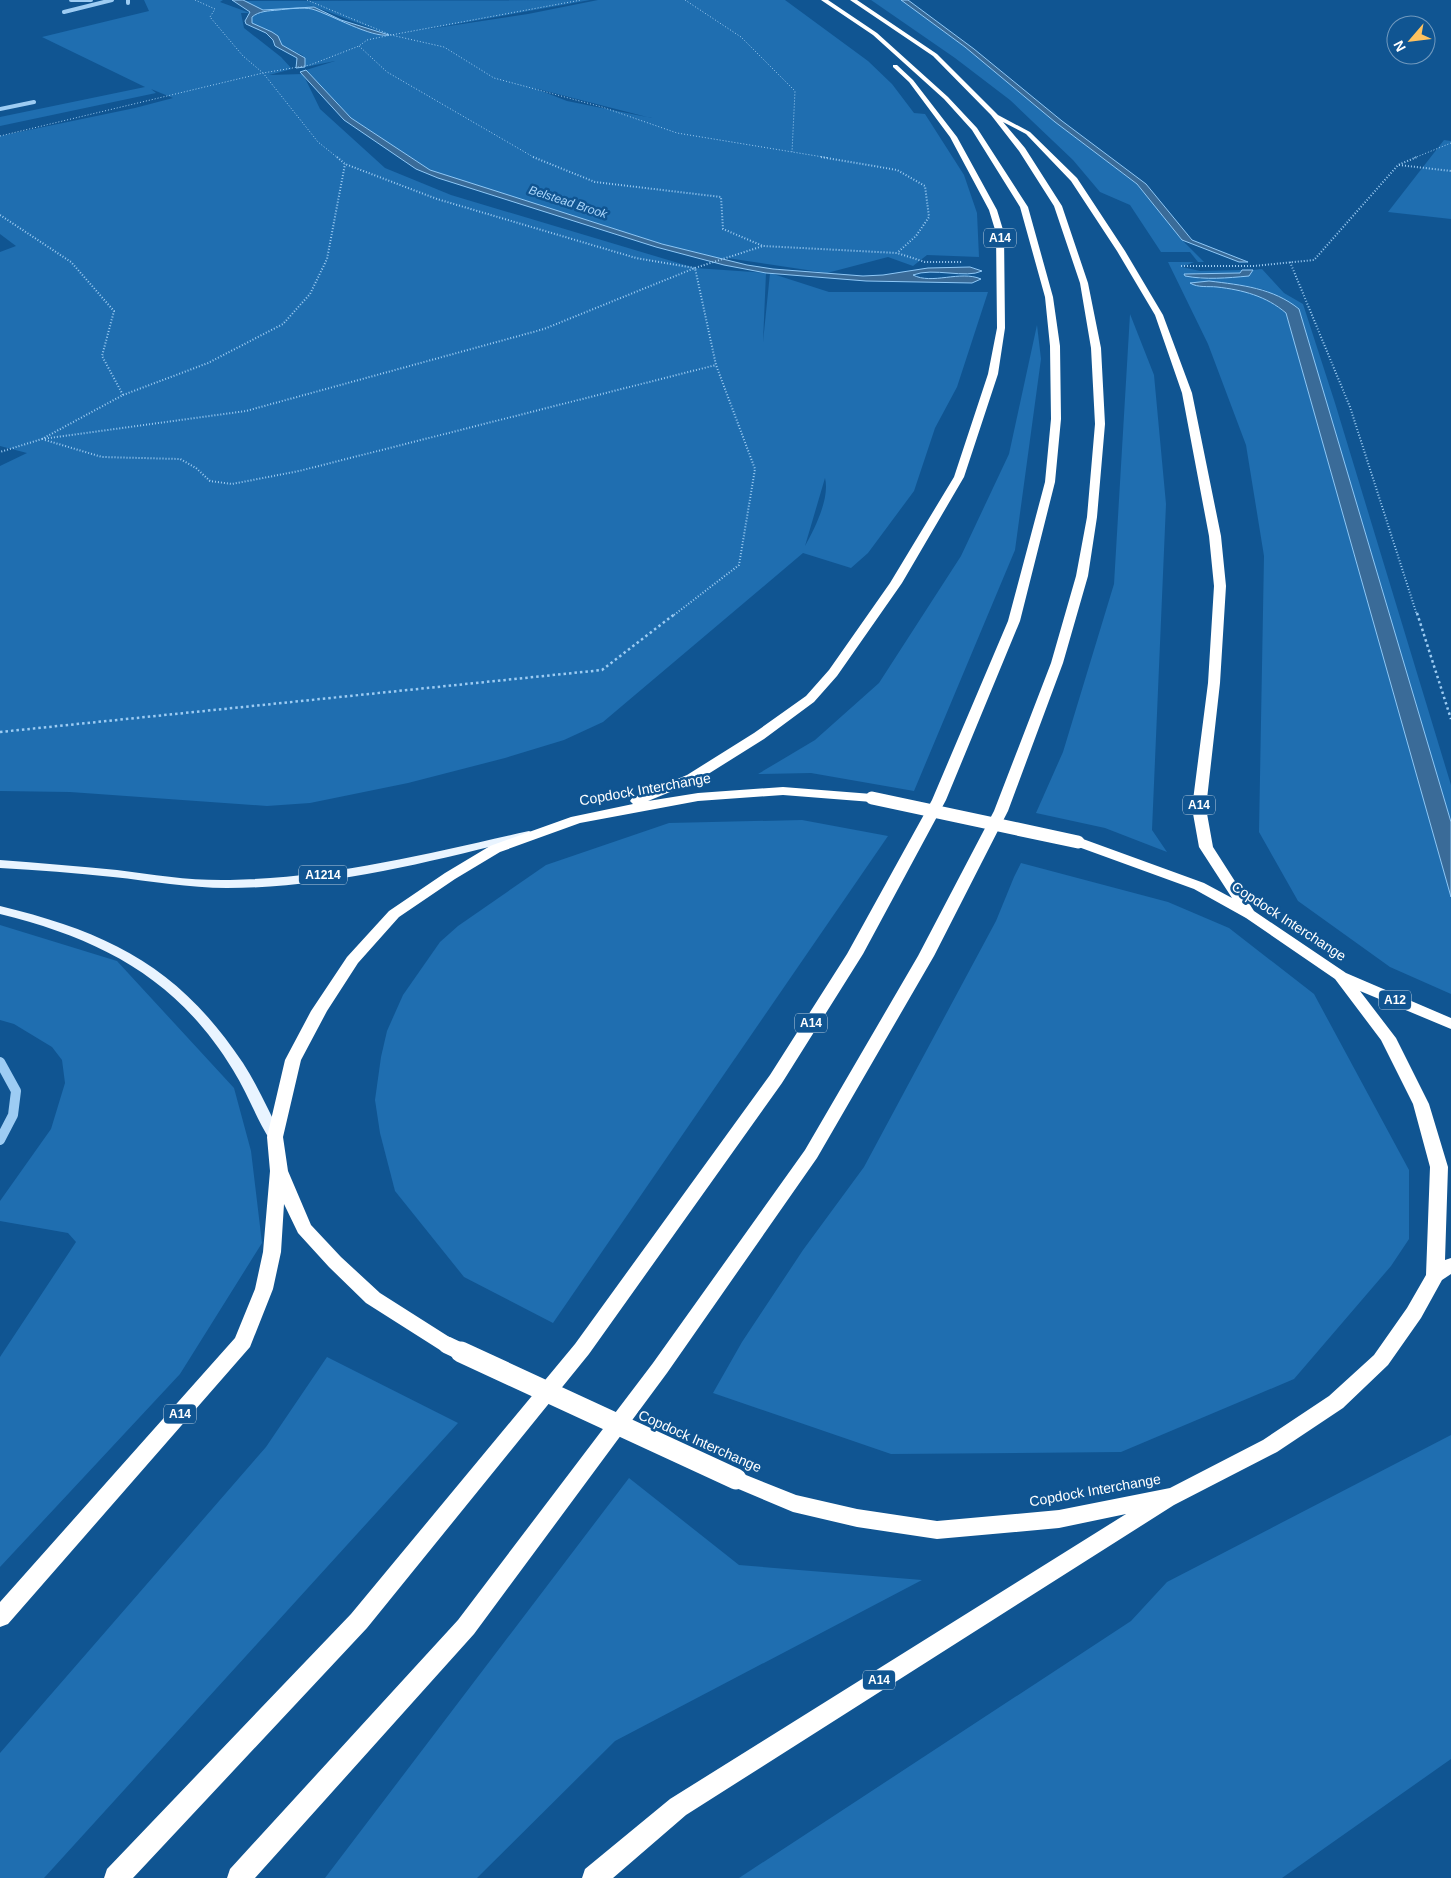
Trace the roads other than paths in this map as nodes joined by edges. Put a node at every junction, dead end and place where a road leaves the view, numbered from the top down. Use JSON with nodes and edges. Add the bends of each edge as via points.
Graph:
{"nodes":[{"id":1,"x":71,"y":0,"type":"edge"},
{"id":2,"x":91,"y":0,"type":"edge"},
{"id":3,"x":112,"y":0,"type":"edge"},
{"id":4,"x":824,"y":0,"type":"edge"},
{"id":5,"x":853,"y":0,"type":"edge"},
{"id":6,"x":64,"y":12,"type":"dead end"},
{"id":7,"x":890,"y":60,"type":"dead end"},
{"id":8,"x":34,"y":102,"type":"dead end"},
{"id":9,"x":0,"y":109,"type":"edge"},
{"id":10,"x":993,"y":114,"type":"junction"},
{"id":11,"x":610,"y":812,"type":"junction"},
{"id":12,"x":546,"y":830,"type":"junction"},
{"id":13,"x":0,"y":864,"type":"edge"},
{"id":14,"x":0,"y":910,"type":"edge"},
{"id":15,"x":1251,"y":915,"type":"junction"},
{"id":16,"x":1340,"y":976,"type":"junction"},
{"id":17,"x":1451,"y":1024,"type":"edge"},
{"id":18,"x":0,"y":1062,"type":"edge"},
{"id":19,"x":275,"y":1137,"type":"junction"},
{"id":20,"x":0,"y":1140,"type":"edge"},
{"id":21,"x":279,"y":1171,"type":"junction"},
{"id":22,"x":1443,"y":1270,"type":"edge"},
{"id":23,"x":1174,"y":1496,"type":"junction"},
{"id":24,"x":0,"y":1617,"type":"edge"},
{"id":25,"x":116,"y":1878,"type":"edge"},
{"id":26,"x":239,"y":1878,"type":"edge"},
{"id":27,"x":594,"y":1878,"type":"edge"}],
"edges":[{"from":1,"to":2,"type":"street"},
{"from":3,"to":6,"type":"lane"},
{"from":4,"to":25,"type":"highway","number":"A14","via":[[946,98],[975,129],[1024,207],[1049,297],[1056,355],[1056,419],[1050,482],[1014,621],[939,800],[854,954],[759,1103],[582,1349],[359,1621]]},
{"from":5,"to":10,"type":"highway","number":"A14","via":[[934,55]]},
{"from":7,"to":11,"type":"highway","number":"A14","via":[[911,80],[953,136],[993,210],[1000,233],[1001,328],[994,374],[959,477],[896,584],[833,673],[810,698],[759,736],[692,778]]},
{"from":8,"to":9,"type":"street"},
{"from":10,"to":15,"type":"highway","number":"A14","via":[[1028,133],[1074,180],[1159,315],[1187,393],[1215,536],[1220,586],[1214,683],[1198,808],[1206,847]]},
{"from":10,"to":26,"type":"highway","number":"A14","via":[[1022,150],[1058,206],[1084,283],[1096,348],[1100,424],[1092,517],[1082,576],[1057,663],[1001,811],[926,956],[810,1154],[660,1368],[466,1627]]},
{"from":11,"to":12,"type":"highway","name":"Copdock Interchange"},
{"from":11,"to":15,"type":"highway","name":"Copdock Interchange","bridge":true,"via":[[698,796],[783,791],[872,798],[1078,842],[1199,886]]},
{"from":12,"to":13,"type":"main road","number":"A1214","via":[[359,871],[239,884],[185,882]]},
{"from":12,"to":19,"type":"highway","name":"Copdock Interchange","via":[[494,849],[450,876],[394,914],[352,960],[319,1011],[294,1060]]},
{"from":14,"to":19,"type":"main road","via":[[50,922],[103,943],[152,970],[179,992],[205,1020],[238,1066]]},
{"from":15,"to":16,"type":"highway","name":"Copdock Interchange"},
{"from":16,"to":17,"type":"highway","number":"A12"},
{"from":16,"to":22,"type":"highway","name":"Copdock Interchange","via":[[1388,1038],[1421,1104],[1439,1167]]},
{"from":18,"to":20,"type":"street","via":[[16,1091],[13,1115]]},
{"from":19,"to":21,"type":"highway","name":"Copdock Interchange"},
{"from":21,"to":23,"type":"highway","name":"Copdock Interchange","bridge":true,"via":[[304,1228],[335,1262],[373,1298],[447,1346],[793,1503],[857,1518],[937,1530],[1059,1518]]},
{"from":21,"to":24,"type":"highway","number":"A14","via":[[272,1252],[264,1290],[244,1342]]},
{"from":22,"to":23,"type":"highway","name":"Copdock Interchange","via":[[1381,1360],[1336,1402],[1270,1446]]},
{"from":23,"to":27,"type":"highway","number":"A14","via":[[678,1807]]}]}
